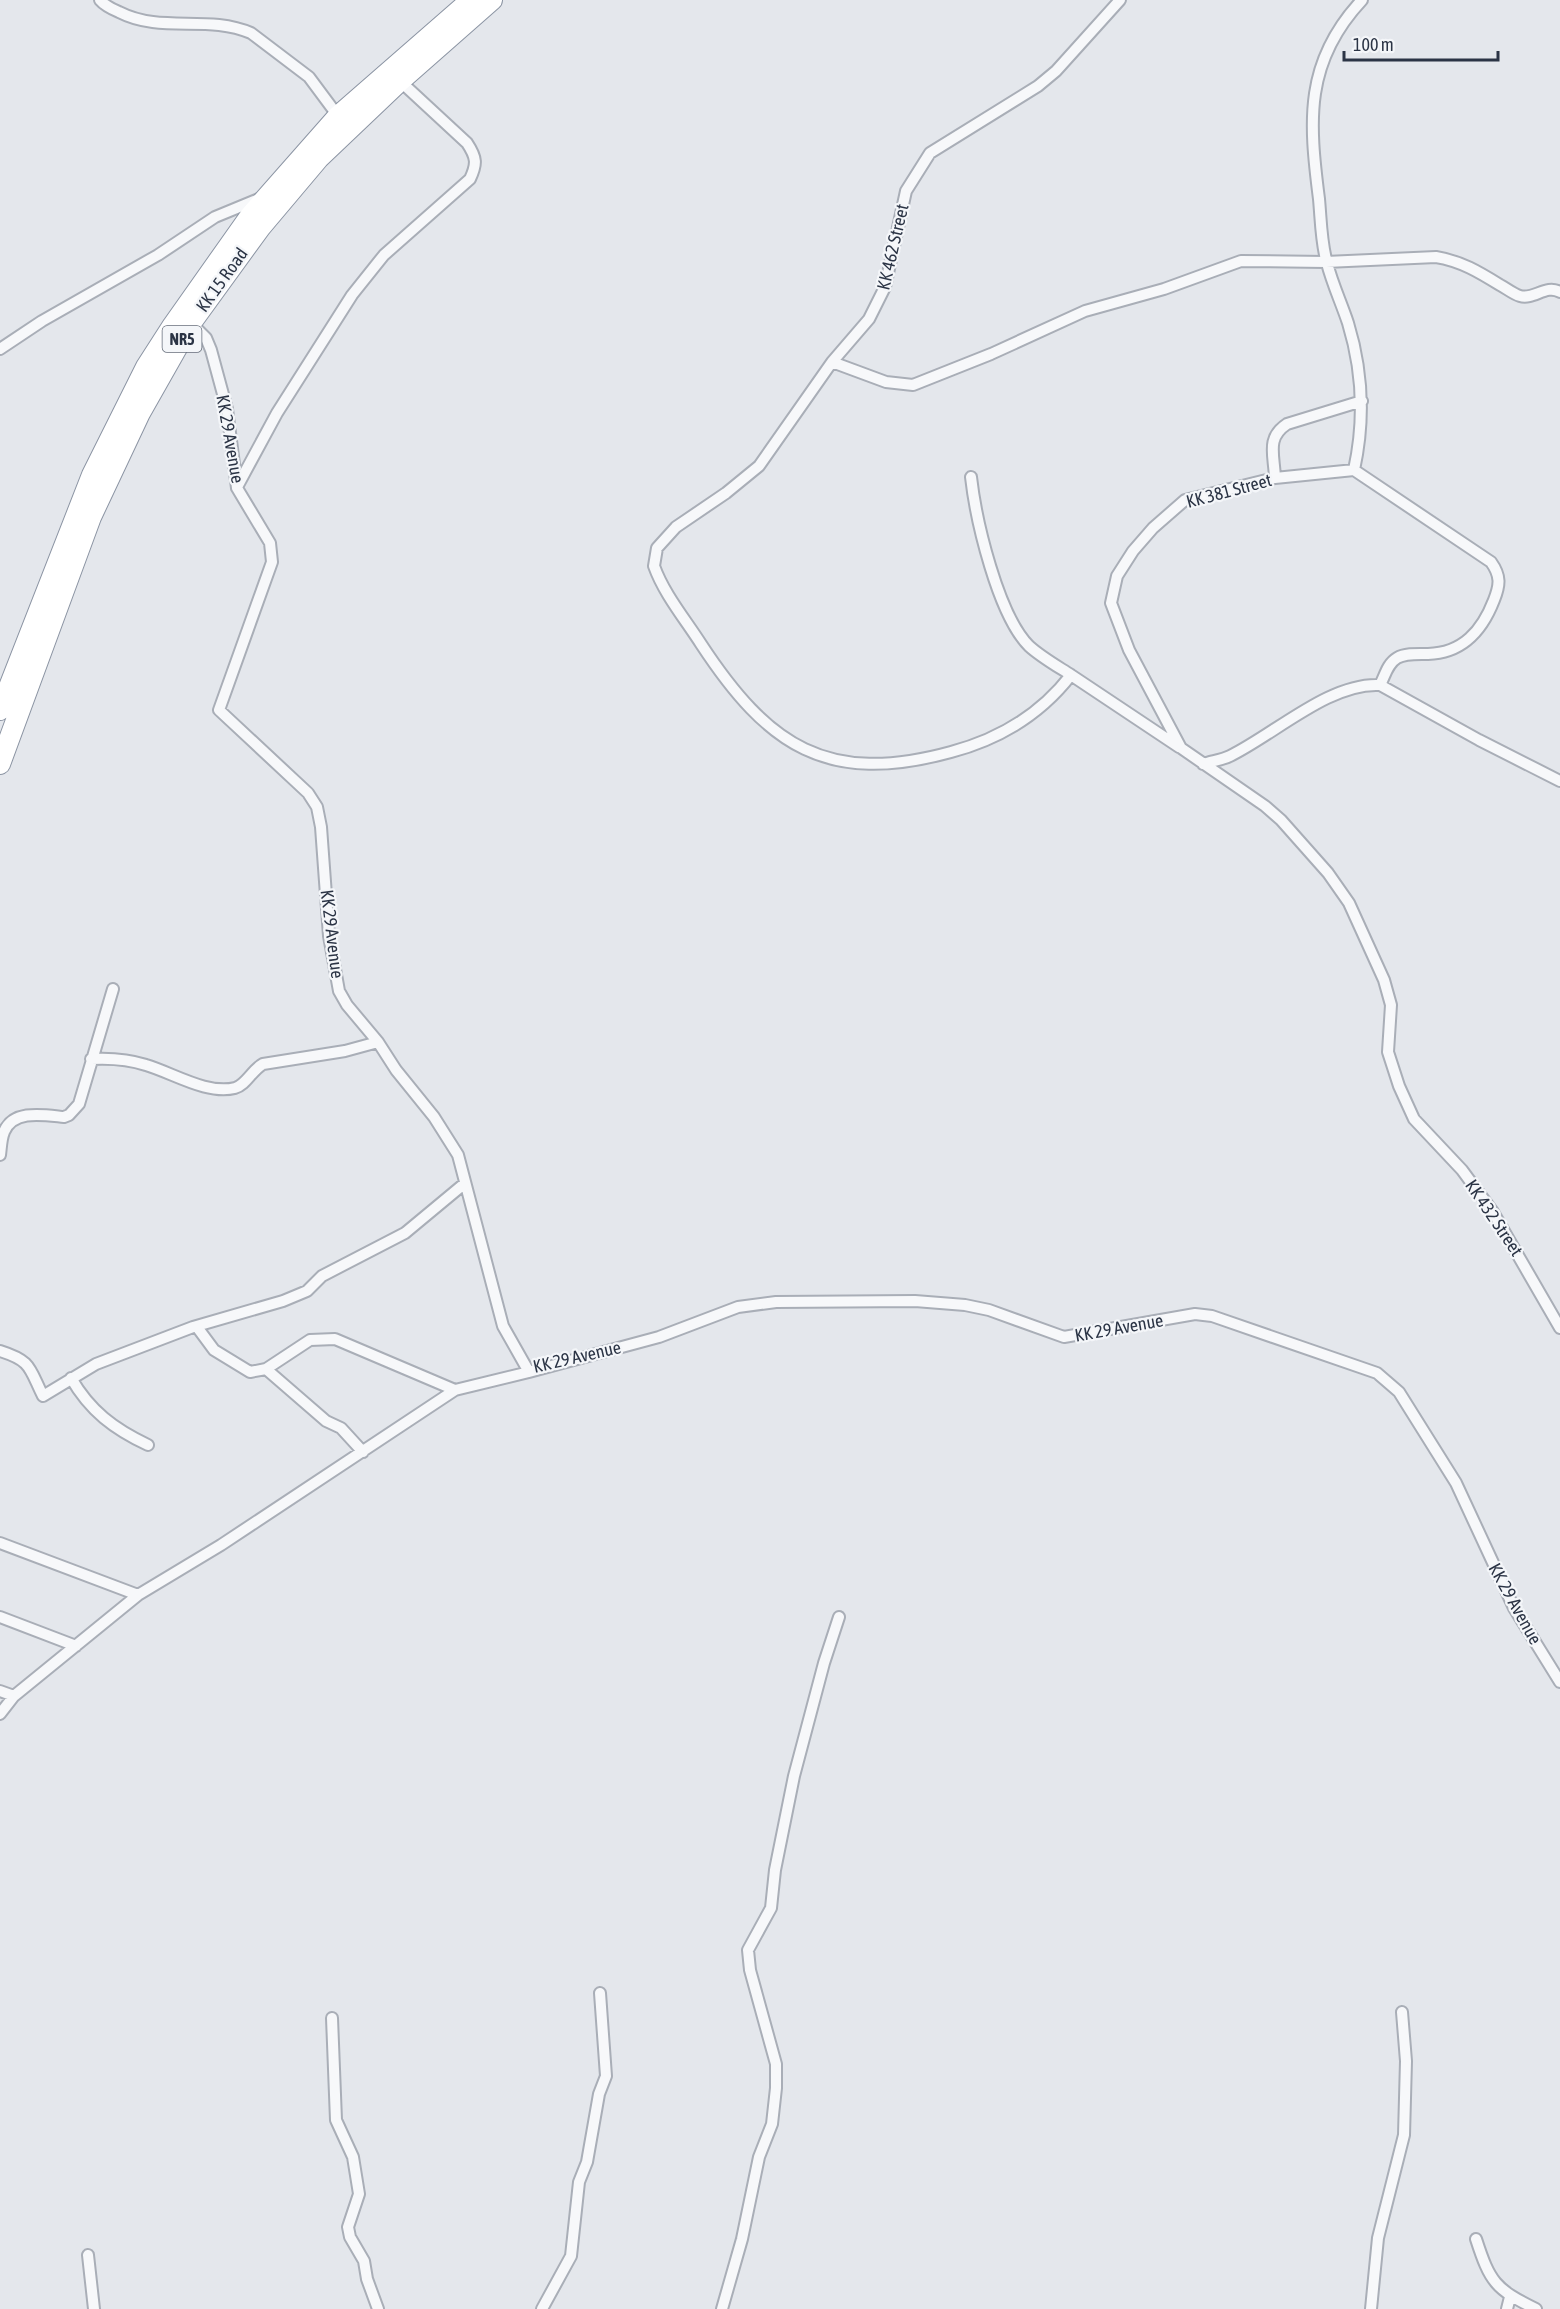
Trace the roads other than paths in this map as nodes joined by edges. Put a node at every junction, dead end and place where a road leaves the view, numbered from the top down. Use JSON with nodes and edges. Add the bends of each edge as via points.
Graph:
{"nodes":[{"id":1,"x":100,"y":0,"type":"edge"},
{"id":2,"x":471,"y":0,"type":"edge"},
{"id":3,"x":492,"y":0,"type":"edge"},
{"id":4,"x":1120,"y":0,"type":"edge"},
{"id":5,"x":1362,"y":0,"type":"edge"},
{"id":6,"x":394,"y":75,"type":"junction"},
{"id":7,"x":338,"y":117,"type":"junction"},
{"id":8,"x":266,"y":196,"type":"junction"},
{"id":9,"x":1326,"y":262,"type":"junction"},
{"id":10,"x":1560,"y":291,"type":"edge"},
{"id":11,"x":191,"y":323,"type":"junction"},
{"id":12,"x":0,"y":349,"type":"edge"},
{"id":13,"x":832,"y":362,"type":"junction"},
{"id":14,"x":1362,"y":401,"type":"junction"},
{"id":15,"x":1353,"y":470,"type":"junction"},
{"id":16,"x":971,"y":477,"type":"dead end"},
{"id":17,"x":1275,"y":478,"type":"junction"},
{"id":18,"x":237,"y":488,"type":"junction"},
{"id":19,"x":1071,"y":675,"type":"junction"},
{"id":20,"x":1380,"y":685,"type":"junction"},
{"id":21,"x":0,"y":710,"type":"edge"},
{"id":22,"x":1180,"y":748,"type":"junction"},
{"id":23,"x":0,"y":764,"type":"edge"},
{"id":24,"x":1203,"y":764,"type":"junction"},
{"id":25,"x":1557,"y":779,"type":"edge"},
{"id":26,"x":114,"y":989,"type":"dead end"},
{"id":27,"x":378,"y":1042,"type":"junction"},
{"id":28,"x":91,"y":1059,"type":"junction"},
{"id":29,"x":1414,"y":1119,"type":"joint"},
{"id":30,"x":0,"y":1155,"type":"edge"},
{"id":31,"x":464,"y":1184,"type":"junction"},
{"id":32,"x":197,"y":1327,"type":"junction"},
{"id":33,"x":1560,"y":1328,"type":"edge"},
{"id":34,"x":0,"y":1351,"type":"edge"},
{"id":35,"x":266,"y":1369,"type":"junction"},
{"id":36,"x":529,"y":1372,"type":"junction"},
{"id":37,"x":71,"y":1378,"type":"junction"},
{"id":38,"x":455,"y":1390,"type":"junction"},
{"id":39,"x":148,"y":1445,"type":"dead end"},
{"id":40,"x":363,"y":1452,"type":"junction"},
{"id":41,"x":0,"y":1543,"type":"edge"},
{"id":42,"x":138,"y":1595,"type":"junction"},
{"id":43,"x":0,"y":1617,"type":"edge"},
{"id":44,"x":839,"y":1617,"type":"dead end"},
{"id":45,"x":76,"y":1646,"type":"junction"},
{"id":46,"x":1560,"y":1682,"type":"edge"},
{"id":47,"x":0,"y":1691,"type":"edge"},
{"id":48,"x":14,"y":1696,"type":"junction"},
{"id":49,"x":0,"y":1714,"type":"edge"},
{"id":50,"x":600,"y":1993,"type":"dead end"},
{"id":51,"x":1402,"y":2012,"type":"dead end"},
{"id":52,"x":332,"y":2018,"type":"dead end"},
{"id":53,"x":1476,"y":2239,"type":"dead end"},
{"id":54,"x":88,"y":2256,"type":"dead end"},
{"id":55,"x":1510,"y":2297,"type":"junction"},
{"id":56,"x":94,"y":2309,"type":"edge"},
{"id":57,"x":378,"y":2309,"type":"edge"},
{"id":58,"x":542,"y":2309,"type":"edge"},
{"id":59,"x":722,"y":2309,"type":"edge"},
{"id":60,"x":1371,"y":2309,"type":"edge"},
{"id":61,"x":1507,"y":2309,"type":"edge"},
{"id":62,"x":1536,"y":2309,"type":"edge"}],
"edges":[{"from":1,"to":7,"type":"street","via":[[132,19],[153,24],[200,23],[251,33],[309,77]]},
{"from":2,"to":6,"type":"highway","name":"KK 15 Road","number":"NR5"},
{"from":3,"to":6,"type":"highway","name":"KK 15 Road","number":"NR5"},
{"from":4,"to":13,"type":"street","name":"KK 462 Street","via":[[1038,86],[930,153],[906,191],[880,301]]},
{"from":5,"to":9,"type":"street","via":[[1332,37],[1313,104],[1311,137]]},
{"from":6,"to":7,"type":"highway","name":"KK 15 Road","number":"NR5"},
{"from":6,"to":11,"type":"highway","name":"KK 15 Road","number":"NR5","via":[[260,228]]},
{"from":6,"to":18,"type":"street","via":[[467,143],[477,165],[470,179],[384,255],[352,295],[277,413]]},
{"from":7,"to":8,"type":"highway","name":"KK 15 Road","number":"NR5"},
{"from":8,"to":12,"type":"street","via":[[215,217]]},
{"from":8,"to":21,"type":"highway","name":"KK 15 Road","number":"NR5","via":[[172,325],[133,392],[92,475]]},
{"from":9,"to":10,"type":"street","via":[[1436,257],[1469,266],[1518,296]]},
{"from":9,"to":13,"type":"street","via":[[1241,261],[1164,289],[1085,310],[913,385],[886,382]]},
{"from":9,"to":14,"type":"street","via":[[1349,326]]},
{"from":11,"to":18,"type":"street","name":"KK 29 Avenue","via":[[206,338],[211,350],[227,409]]},
{"from":11,"to":23,"type":"highway","name":"KK 15 Road","number":"NR5","via":[[140,413],[91,517]]},
{"from":13,"to":19,"type":"street","name":"KK 462 Street","via":[[759,466],[676,527],[654,557],[657,576],[712,661],[749,708],[788,741],[835,759],[879,765],[903,764],[972,746],[1008,730],[1054,696]]},
{"from":14,"to":15,"type":"street","via":[[1360,441]]},
{"from":14,"to":17,"type":"street","via":[[1279,429],[1272,440]]},
{"from":15,"to":17,"type":"street","name":"KK 381 Street"},
{"from":15,"to":20,"type":"street","via":[[1472,548],[1498,572],[1499,586],[1486,620],[1474,635],[1451,652],[1400,657],[1389,665]]},
{"from":16,"to":19,"type":"street","via":[[987,553],[1012,621],[1029,646]]},
{"from":17,"to":22,"type":"street","name":"KK 381 Street","via":[[1198,496],[1173,508],[1133,551],[1112,590],[1111,603],[1118,625]]},
{"from":18,"to":27,"type":"street","name":"KK 29 Avenue","via":[[273,552],[219,710],[308,793],[317,807],[336,981],[347,1005]]},
{"from":19,"to":22,"type":"street"},
{"from":20,"to":24,"type":"street","via":[[1367,684],[1336,694],[1227,758]]},
{"from":20,"to":25,"type":"street"},
{"from":22,"to":24,"type":"street","name":"KK 381 Street"},
{"from":24,"to":29,"type":"street","name":"KK 381 Street","via":[[1281,820],[1349,903],[1384,980],[1390,1005],[1388,1052]]},
{"from":26,"to":28,"type":"street"},
{"from":27,"to":28,"type":"street","via":[[263,1064],[238,1087],[231,1088],[208,1089],[143,1064],[113,1058]]},
{"from":27,"to":31,"type":"street","name":"KK 29 Avenue","via":[[451,1143],[458,1155]]},
{"from":28,"to":30,"type":"street","via":[[79,1104],[69,1115],[15,1119],[3,1134]]},
{"from":29,"to":33,"type":"street","name":"KK 432 Street","via":[[1462,1170],[1493,1212]]},
{"from":31,"to":32,"type":"street","via":[[405,1233],[322,1276],[308,1291]]},
{"from":31,"to":36,"type":"street","name":"KK 29 Avenue","via":[[502,1326]]},
{"from":32,"to":35,"type":"street","via":[[214,1350],[250,1372]]},
{"from":32,"to":37,"type":"street","via":[[96,1364]]},
{"from":34,"to":37,"type":"street","via":[[22,1358],[34,1371],[43,1396]]},
{"from":35,"to":38,"type":"street","via":[[310,1340],[335,1339]]},
{"from":35,"to":40,"type":"street","via":[[326,1421],[341,1428]]},
{"from":36,"to":38,"type":"street"},
{"from":36,"to":46,"type":"street","name":"KK 29 Avenue","via":[[658,1337],[738,1307],[776,1302],[915,1301],[965,1305],[1064,1337],[1195,1314],[1212,1316],[1377,1372],[1399,1392],[1456,1483],[1508,1598]]},
{"from":37,"to":39,"type":"street","via":[[97,1413],[124,1434]]},
{"from":38,"to":40,"type":"street"},
{"from":40,"to":42,"type":"street"},
{"from":41,"to":42,"type":"street"},
{"from":42,"to":45,"type":"street"},
{"from":43,"to":45,"type":"street"},
{"from":44,"to":59,"type":"street","via":[[794,1776],[771,1908],[748,1950],[776,2064],[776,2088],[771,2124],[759,2157],[742,2240]]},
{"from":45,"to":48,"type":"street"},
{"from":47,"to":48,"type":"street"},
{"from":48,"to":49,"type":"street"},
{"from":50,"to":58,"type":"street","via":[[606,2076],[579,2182],[571,2256]]},
{"from":51,"to":60,"type":"street","via":[[1406,2061],[1404,2135],[1378,2238]]},
{"from":52,"to":57,"type":"street","via":[[336,2120],[353,2157],[359,2194],[348,2227],[364,2261]]},
{"from":53,"to":55,"type":"street","via":[[1494,2283]]},
{"from":54,"to":56,"type":"street"},
{"from":55,"to":61,"type":"street"},
{"from":55,"to":62,"type":"street"}]}
